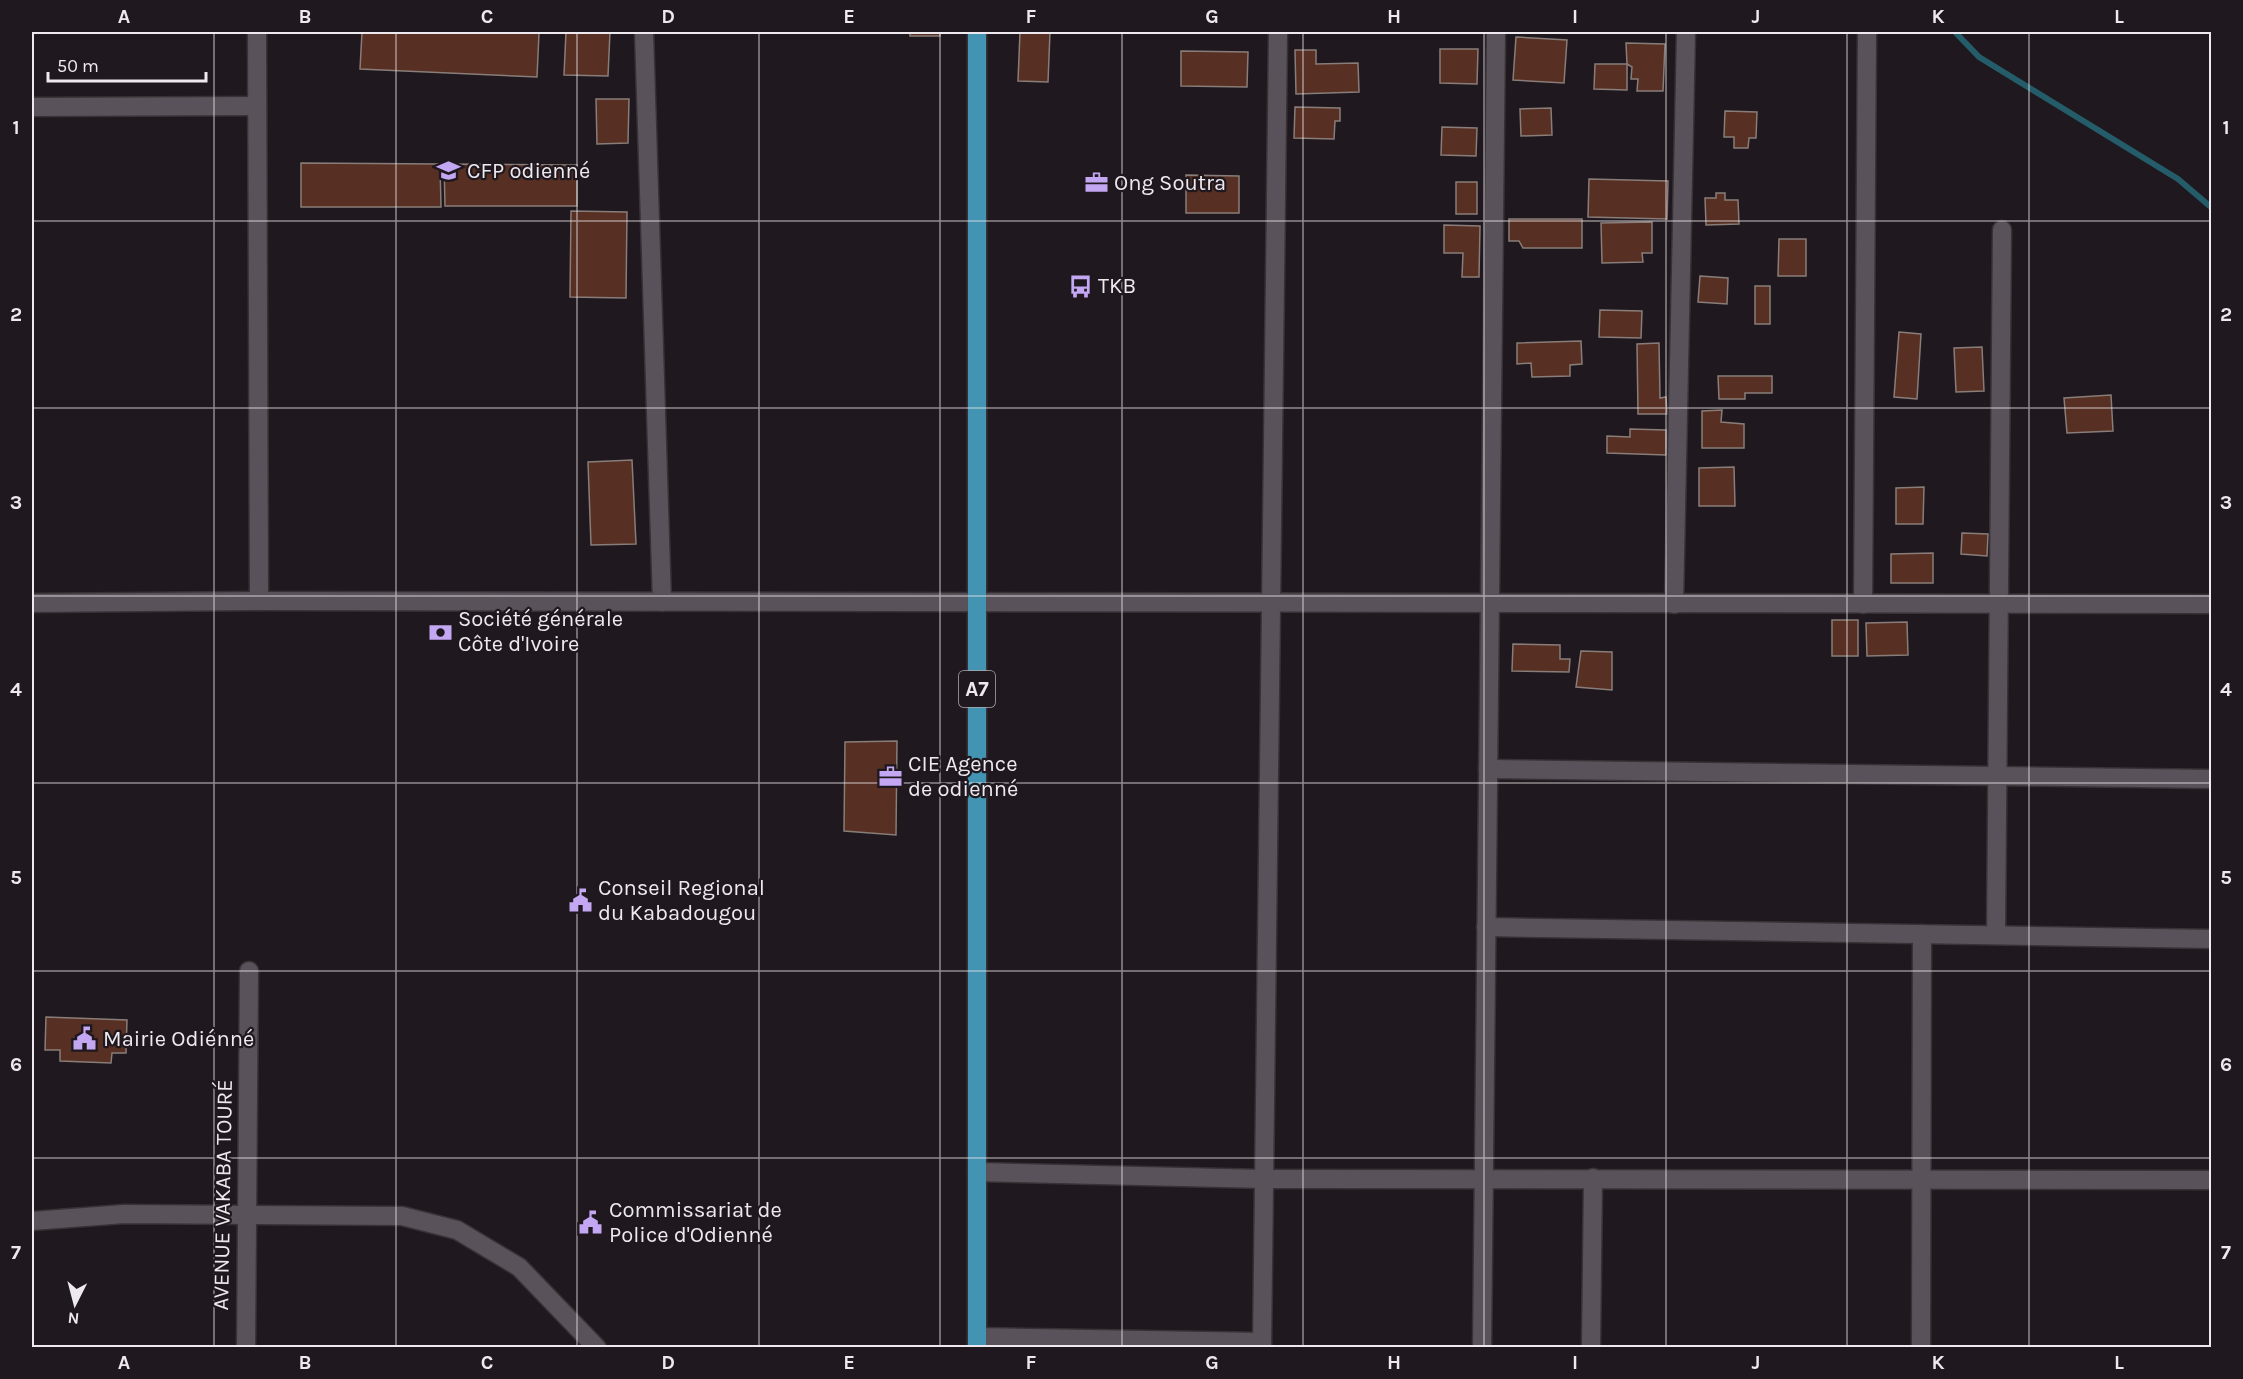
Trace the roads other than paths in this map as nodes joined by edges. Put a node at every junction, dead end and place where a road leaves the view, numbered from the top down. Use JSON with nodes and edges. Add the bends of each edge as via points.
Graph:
{"nodes":[{"id":1,"x":257,"y":32,"type":"edge"},
{"id":2,"x":644,"y":32,"type":"edge"},
{"id":3,"x":977,"y":32,"type":"edge"},
{"id":4,"x":1278,"y":32,"type":"edge"},
{"id":5,"x":1496,"y":32,"type":"edge"},
{"id":6,"x":1686,"y":32,"type":"edge"},
{"id":7,"x":1867,"y":32,"type":"edge"},
{"id":8,"x":257,"y":106,"type":"junction"},
{"id":9,"x":32,"y":107,"type":"edge"},
{"id":10,"x":2002,"y":230,"type":"dead end"},
{"id":11,"x":259,"y":601,"type":"junction"},
{"id":12,"x":662,"y":602,"type":"junction"},
{"id":13,"x":32,"y":603,"type":"edge"},
{"id":14,"x":977,"y":603,"type":"junction"},
{"id":15,"x":1271,"y":603,"type":"junction"},
{"id":16,"x":1490,"y":603,"type":"junction"},
{"id":17,"x":1674,"y":603,"type":"junction"},
{"id":18,"x":1863,"y":604,"type":"junction"},
{"id":19,"x":1999,"y":604,"type":"junction"},
{"id":20,"x":2211,"y":604,"type":"edge"},
{"id":21,"x":1488,"y":769,"type":"junction"},
{"id":22,"x":1998,"y":776,"type":"junction"},
{"id":23,"x":2211,"y":779,"type":"edge"},
{"id":24,"x":1486,"y":927,"type":"junction"},
{"id":25,"x":1922,"y":934,"type":"junction"},
{"id":26,"x":1996,"y":935,"type":"junction"},
{"id":27,"x":2211,"y":939,"type":"edge"},
{"id":28,"x":249,"y":971,"type":"dead end"},
{"id":29,"x":977,"y":1172,"type":"junction"},
{"id":30,"x":1593,"y":1178,"type":"junction"},
{"id":31,"x":1264,"y":1179,"type":"junction"},
{"id":32,"x":1484,"y":1179,"type":"junction"},
{"id":33,"x":1922,"y":1180,"type":"junction"},
{"id":34,"x":2211,"y":1180,"type":"edge"},
{"id":35,"x":247,"y":1214,"type":"junction"},
{"id":36,"x":32,"y":1221,"type":"edge"},
{"id":37,"x":977,"y":1342,"type":"edge"},
{"id":38,"x":1262,"y":1345,"type":"edge"},
{"id":39,"x":246,"y":1347,"type":"edge"},
{"id":40,"x":597,"y":1347,"type":"edge"},
{"id":41,"x":1482,"y":1347,"type":"edge"},
{"id":42,"x":1592,"y":1347,"type":"edge"},
{"id":43,"x":1921,"y":1347,"type":"edge"}],
"edges":[{"from":1,"to":8,"type":"street"},
{"from":2,"to":12,"type":"street"},
{"from":3,"to":14,"type":"main road","number":"A7"},
{"from":4,"to":15,"type":"street"},
{"from":5,"to":16,"type":"street"},
{"from":6,"to":17,"type":"street"},
{"from":7,"to":18,"type":"street"},
{"from":8,"to":9,"type":"street"},
{"from":8,"to":11,"type":"street"},
{"from":10,"to":19,"type":"street"},
{"from":11,"to":12,"type":"street"},
{"from":11,"to":13,"type":"street"},
{"from":12,"to":14,"type":"street"},
{"from":14,"to":15,"type":"street"},
{"from":14,"to":29,"type":"main road","number":"A7"},
{"from":15,"to":16,"type":"street"},
{"from":15,"to":31,"type":"street"},
{"from":16,"to":17,"type":"street"},
{"from":16,"to":21,"type":"street"},
{"from":17,"to":18,"type":"street"},
{"from":18,"to":19,"type":"street"},
{"from":19,"to":20,"type":"street"},
{"from":19,"to":22,"type":"street"},
{"from":21,"to":22,"type":"street"},
{"from":21,"to":24,"type":"street"},
{"from":22,"to":23,"type":"street"},
{"from":22,"to":26,"type":"street"},
{"from":24,"to":25,"type":"street"},
{"from":24,"to":32,"type":"street"},
{"from":25,"to":26,"type":"street"},
{"from":25,"to":33,"type":"street"},
{"from":26,"to":27,"type":"street"},
{"from":28,"to":35,"type":"street","name":"AVENUE VAKABA TOURÉ"},
{"from":29,"to":31,"type":"street"},
{"from":29,"to":37,"type":"main road","number":"A7"},
{"from":30,"to":32,"type":"street"},
{"from":30,"to":33,"type":"street"},
{"from":30,"to":42,"type":"street"},
{"from":31,"to":32,"type":"street"},
{"from":31,"to":38,"type":"street"},
{"from":32,"to":41,"type":"street"},
{"from":33,"to":34,"type":"street"},
{"from":33,"to":43,"type":"street"},
{"from":35,"to":36,"type":"street","via":[[124,1214]]},
{"from":35,"to":39,"type":"street","name":"AVENUE VAKABA TOURÉ"},
{"from":35,"to":40,"type":"street","via":[[402,1216],[457,1230],[519,1267]]},
{"from":37,"to":38,"type":"street"}]}
